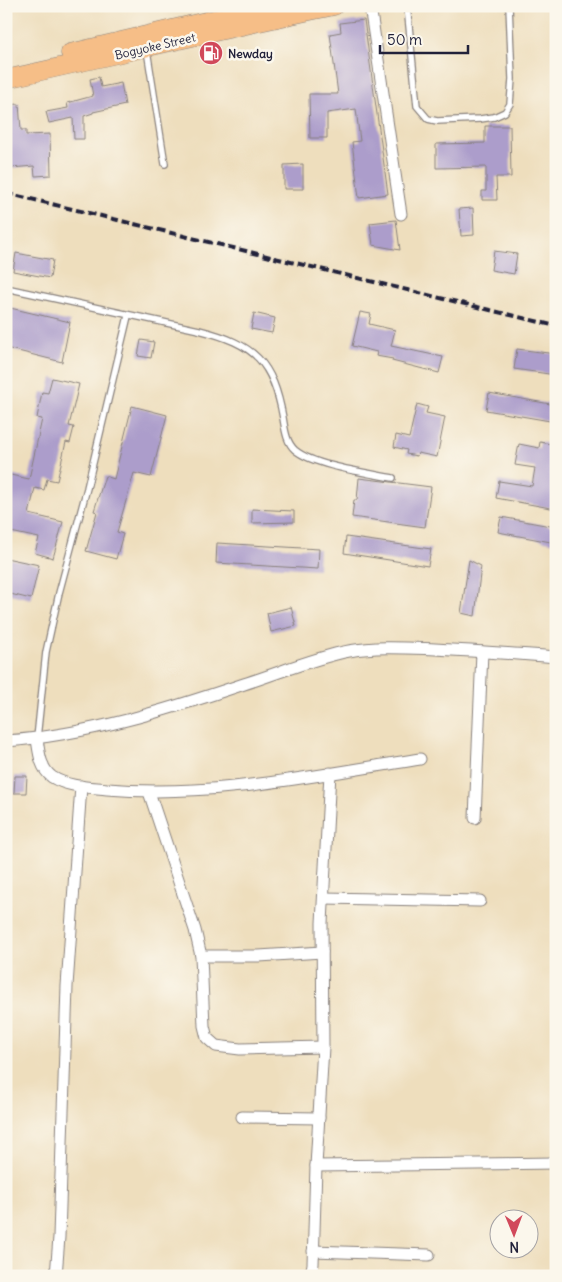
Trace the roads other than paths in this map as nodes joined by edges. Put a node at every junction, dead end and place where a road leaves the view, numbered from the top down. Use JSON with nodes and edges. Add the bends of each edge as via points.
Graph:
{"nodes":[{"id":1,"x":269,"y":6,"type":"edge"},
{"id":2,"x":334,"y":6,"type":"edge"},
{"id":3,"x":370,"y":6,"type":"edge"},
{"id":4,"x":407,"y":6,"type":"edge"},
{"id":5,"x":509,"y":6,"type":"edge"},
{"id":6,"x":249,"y":13,"type":"edge"},
{"id":7,"x":146,"y":42,"type":"junction"},
{"id":8,"x":76,"y":58,"type":"junction"},
{"id":9,"x":6,"y":68,"type":"edge"},
{"id":10,"x":6,"y":79,"type":"edge"},
{"id":11,"x":165,"y":164,"type":"dead end"},
{"id":12,"x":401,"y":214,"type":"dead end"},
{"id":13,"x":6,"y":288,"type":"edge"},
{"id":14,"x":128,"y":316,"type":"junction"},
{"id":15,"x":393,"y":478,"type":"dead end"},
{"id":16,"x":482,"y":652,"type":"junction"},
{"id":17,"x":556,"y":657,"type":"edge"},
{"id":18,"x":37,"y":739,"type":"junction"},
{"id":19,"x":6,"y":741,"type":"edge"},
{"id":20,"x":420,"y":759,"type":"dead end"},
{"id":21,"x":330,"y":773,"type":"junction"},
{"id":22,"x":81,"y":786,"type":"junction"},
{"id":23,"x":149,"y":792,"type":"junction"},
{"id":24,"x":475,"y":818,"type":"dead end"},
{"id":25,"x":324,"y":898,"type":"junction"},
{"id":26,"x":480,"y":901,"type":"dead end"},
{"id":27,"x":322,"y":952,"type":"junction"},
{"id":28,"x":201,"y":956,"type":"junction"},
{"id":29,"x":323,"y":1046,"type":"junction"},
{"id":30,"x":242,"y":1117,"type":"dead end"},
{"id":31,"x":318,"y":1118,"type":"junction"},
{"id":32,"x":556,"y":1163,"type":"edge"},
{"id":33,"x":316,"y":1166,"type":"junction"},
{"id":34,"x":313,"y":1251,"type":"junction"},
{"id":35,"x":429,"y":1255,"type":"dead end"},
{"id":36,"x":56,"y":1276,"type":"edge"},
{"id":37,"x":305,"y":1276,"type":"edge"}],
"edges":[{"from":1,"to":6,"type":"main road","name":"Bogyoke Street"},
{"from":2,"to":6,"type":"main road","name":"Bogyoke Street"},
{"from":3,"to":12,"type":"street"},
{"from":4,"to":5,"type":"lane","via":[[417,106],[428,119],[462,121],[494,116],[505,112],[510,104]]},
{"from":6,"to":7,"type":"main road","name":"Bogyoke Street"},
{"from":7,"to":8,"type":"main road","name":"Bogyoke Street"},
{"from":7,"to":11,"type":"lane"},
{"from":8,"to":9,"type":"main road","name":"Bogyoke Street"},
{"from":8,"to":10,"type":"main road","name":"Bogyoke Street"},
{"from":13,"to":14,"type":"lane"},
{"from":14,"to":15,"type":"lane","via":[[215,334],[242,344],[260,359],[270,374],[290,444],[295,450],[326,463]]},
{"from":14,"to":18,"type":"lane","via":[[46,652]]},
{"from":16,"to":17,"type":"street"},
{"from":16,"to":18,"type":"street","via":[[407,648],[349,651],[128,720]]},
{"from":16,"to":24,"type":"street"},
{"from":18,"to":19,"type":"street"},
{"from":18,"to":22,"type":"street","via":[[41,759],[50,776],[66,784]]},
{"from":20,"to":21,"type":"street"},
{"from":21,"to":23,"type":"street","via":[[212,790]]},
{"from":21,"to":25,"type":"street"},
{"from":22,"to":23,"type":"street"},
{"from":22,"to":36,"type":"street","via":[[67,986]]},
{"from":23,"to":28,"type":"street","via":[[186,898]]},
{"from":25,"to":26,"type":"street"},
{"from":25,"to":27,"type":"street"},
{"from":27,"to":28,"type":"street"},
{"from":27,"to":29,"type":"street"},
{"from":28,"to":29,"type":"street","via":[[204,1026],[210,1042],[216,1046],[240,1049]]},
{"from":29,"to":31,"type":"street"},
{"from":30,"to":31,"type":"street"},
{"from":31,"to":33,"type":"street"},
{"from":32,"to":33,"type":"street"},
{"from":33,"to":34,"type":"street"},
{"from":34,"to":35,"type":"street"},
{"from":34,"to":37,"type":"street","via":[[312,1270]]}]}
